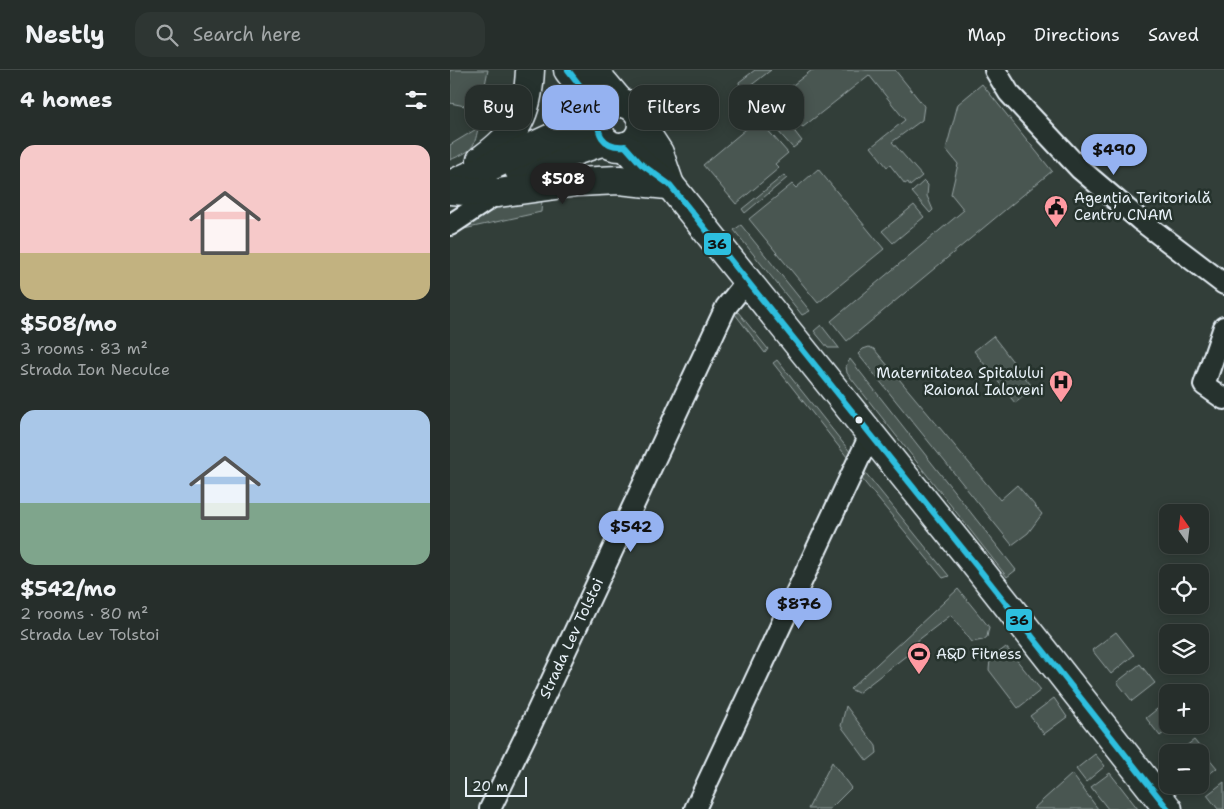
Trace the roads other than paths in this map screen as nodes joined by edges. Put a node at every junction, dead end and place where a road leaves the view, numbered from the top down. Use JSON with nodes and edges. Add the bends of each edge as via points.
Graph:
{"nodes":[{"id":1,"x":530,"y":70,"type":"edge"},
{"id":2,"x":568,"y":70,"type":"edge"},
{"id":3,"x":593,"y":70,"type":"edge"},
{"id":4,"x":995,"y":70,"type":"edge"},
{"id":5,"x":581,"y":85,"type":"edge"},
{"id":6,"x":599,"y":85,"type":"edge"},
{"id":7,"x":619,"y":127,"type":"edge"},
{"id":8,"x":600,"y":130,"type":"edge"},
{"id":9,"x":670,"y":185,"type":"junction"},
{"id":10,"x":453,"y":187,"type":"edge"},
{"id":11,"x":498,"y":193,"type":"junction"},
{"id":12,"x":450,"y":225,"type":"edge"},
{"id":13,"x":747,"y":281,"type":"junction"},
{"id":14,"x":1224,"y":284,"type":"edge"},
{"id":15,"x":1224,"y":327,"type":"edge"},
{"id":16,"x":1224,"y":399,"type":"edge"},
{"id":17,"x":870,"y":436,"type":"junction"},
{"id":18,"x":490,"y":809,"type":"edge"},
{"id":19,"x":695,"y":809,"type":"edge"},
{"id":20,"x":1168,"y":809,"type":"edge"}],
"edges":[{"from":1,"to":10,"type":"main road","via":[[523,113],[513,132]]},
{"from":2,"to":5,"type":"main road"},
{"from":3,"to":6,"type":"main road"},
{"from":4,"to":14,"type":"street","via":[[1009,93],[1080,169]]},
{"from":7,"to":9,"type":"main road","via":[[659,153]]},
{"from":8,"to":10,"type":"main road"},
{"from":9,"to":11,"type":"main road","via":[[619,180]]},
{"from":9,"to":13,"type":"main road"},
{"from":10,"to":11,"type":"main road"},
{"from":11,"to":12,"type":"street"},
{"from":13,"to":17,"type":"main road"},
{"from":13,"to":18,"type":"street","name":"Strada Lev Tolstoi","via":[[726,307]]},
{"from":15,"to":16,"type":"street","via":[[1204,385]]},
{"from":17,"to":19,"type":"street"},
{"from":17,"to":20,"type":"main road"}]}
